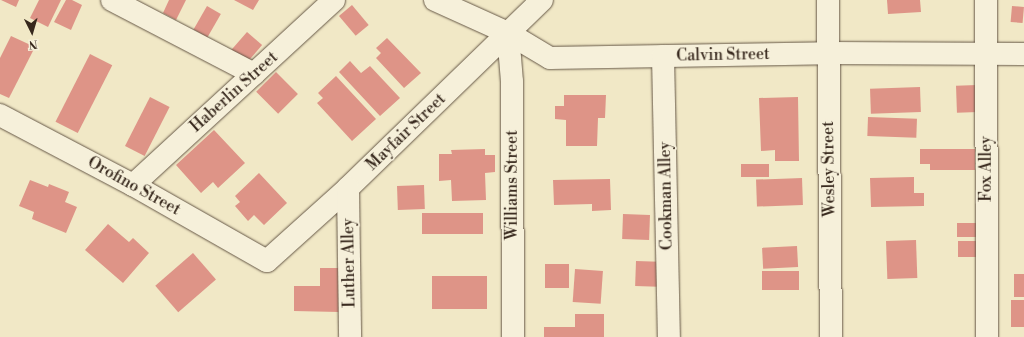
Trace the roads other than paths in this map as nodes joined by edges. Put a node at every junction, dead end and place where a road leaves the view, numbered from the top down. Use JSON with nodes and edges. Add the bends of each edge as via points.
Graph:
{"nodes":[{"id":1,"x":112,"y":0,"type":"edge"},
{"id":2,"x":334,"y":0,"type":"edge"},
{"id":3,"x":435,"y":0,"type":"edge"},
{"id":4,"x":542,"y":0,"type":"edge"},
{"id":5,"x":828,"y":0,"type":"edge"},
{"id":6,"x":986,"y":0,"type":"edge"},
{"id":7,"x":508,"y":33,"type":"junction"},
{"id":8,"x":828,"y":53,"type":"junction"},
{"id":9,"x":986,"y":54,"type":"junction"},
{"id":10,"x":1024,"y":54,"type":"edge"},
{"id":11,"x":663,"y":56,"type":"junction"},
{"id":12,"x":254,"y":74,"type":"junction"},
{"id":13,"x":0,"y":115,"type":"edge"},
{"id":14,"x":133,"y":184,"type":"junction"},
{"id":15,"x":348,"y":188,"type":"junction"},
{"id":16,"x":267,"y":261,"type":"joint"},
{"id":17,"x":350,"y":337,"type":"edge"},
{"id":18,"x":513,"y":337,"type":"edge"},
{"id":19,"x":669,"y":337,"type":"edge"},
{"id":20,"x":831,"y":337,"type":"edge"},
{"id":21,"x":987,"y":337,"type":"edge"}],
"edges":[{"from":1,"to":12,"type":"street"},
{"from":2,"to":12,"type":"street","name":"Haberlin Street"},
{"from":3,"to":7,"type":"street","name":"Calvin Street"},
{"from":4,"to":7,"type":"street","name":"Mayfair Street"},
{"from":5,"to":8,"type":"street","name":"Wesley Street"},
{"from":6,"to":9,"type":"street","name":"Fox Alley"},
{"from":7,"to":11,"type":"street","name":"Calvin Street","via":[[550,58]]},
{"from":7,"to":15,"type":"street","name":"Mayfair Street"},
{"from":7,"to":18,"type":"street","name":"Williams Street","via":[[512,82]]},
{"from":8,"to":9,"type":"street","name":"Calvin Street"},
{"from":8,"to":11,"type":"street","name":"Calvin Street"},
{"from":8,"to":20,"type":"street","name":"Wesley Street"},
{"from":9,"to":10,"type":"street","name":"Calvin Street"},
{"from":9,"to":21,"type":"street","name":"Fox Alley"},
{"from":11,"to":19,"type":"street","name":"Cookman Alley"},
{"from":12,"to":14,"type":"street","name":"Haberlin Street"},
{"from":13,"to":14,"type":"street","name":"Orofino Street"},
{"from":14,"to":16,"type":"street","name":"Orofino Street"},
{"from":15,"to":16,"type":"street","name":"Mayfair Street"},
{"from":15,"to":17,"type":"street","name":"Luther Alley"}]}
